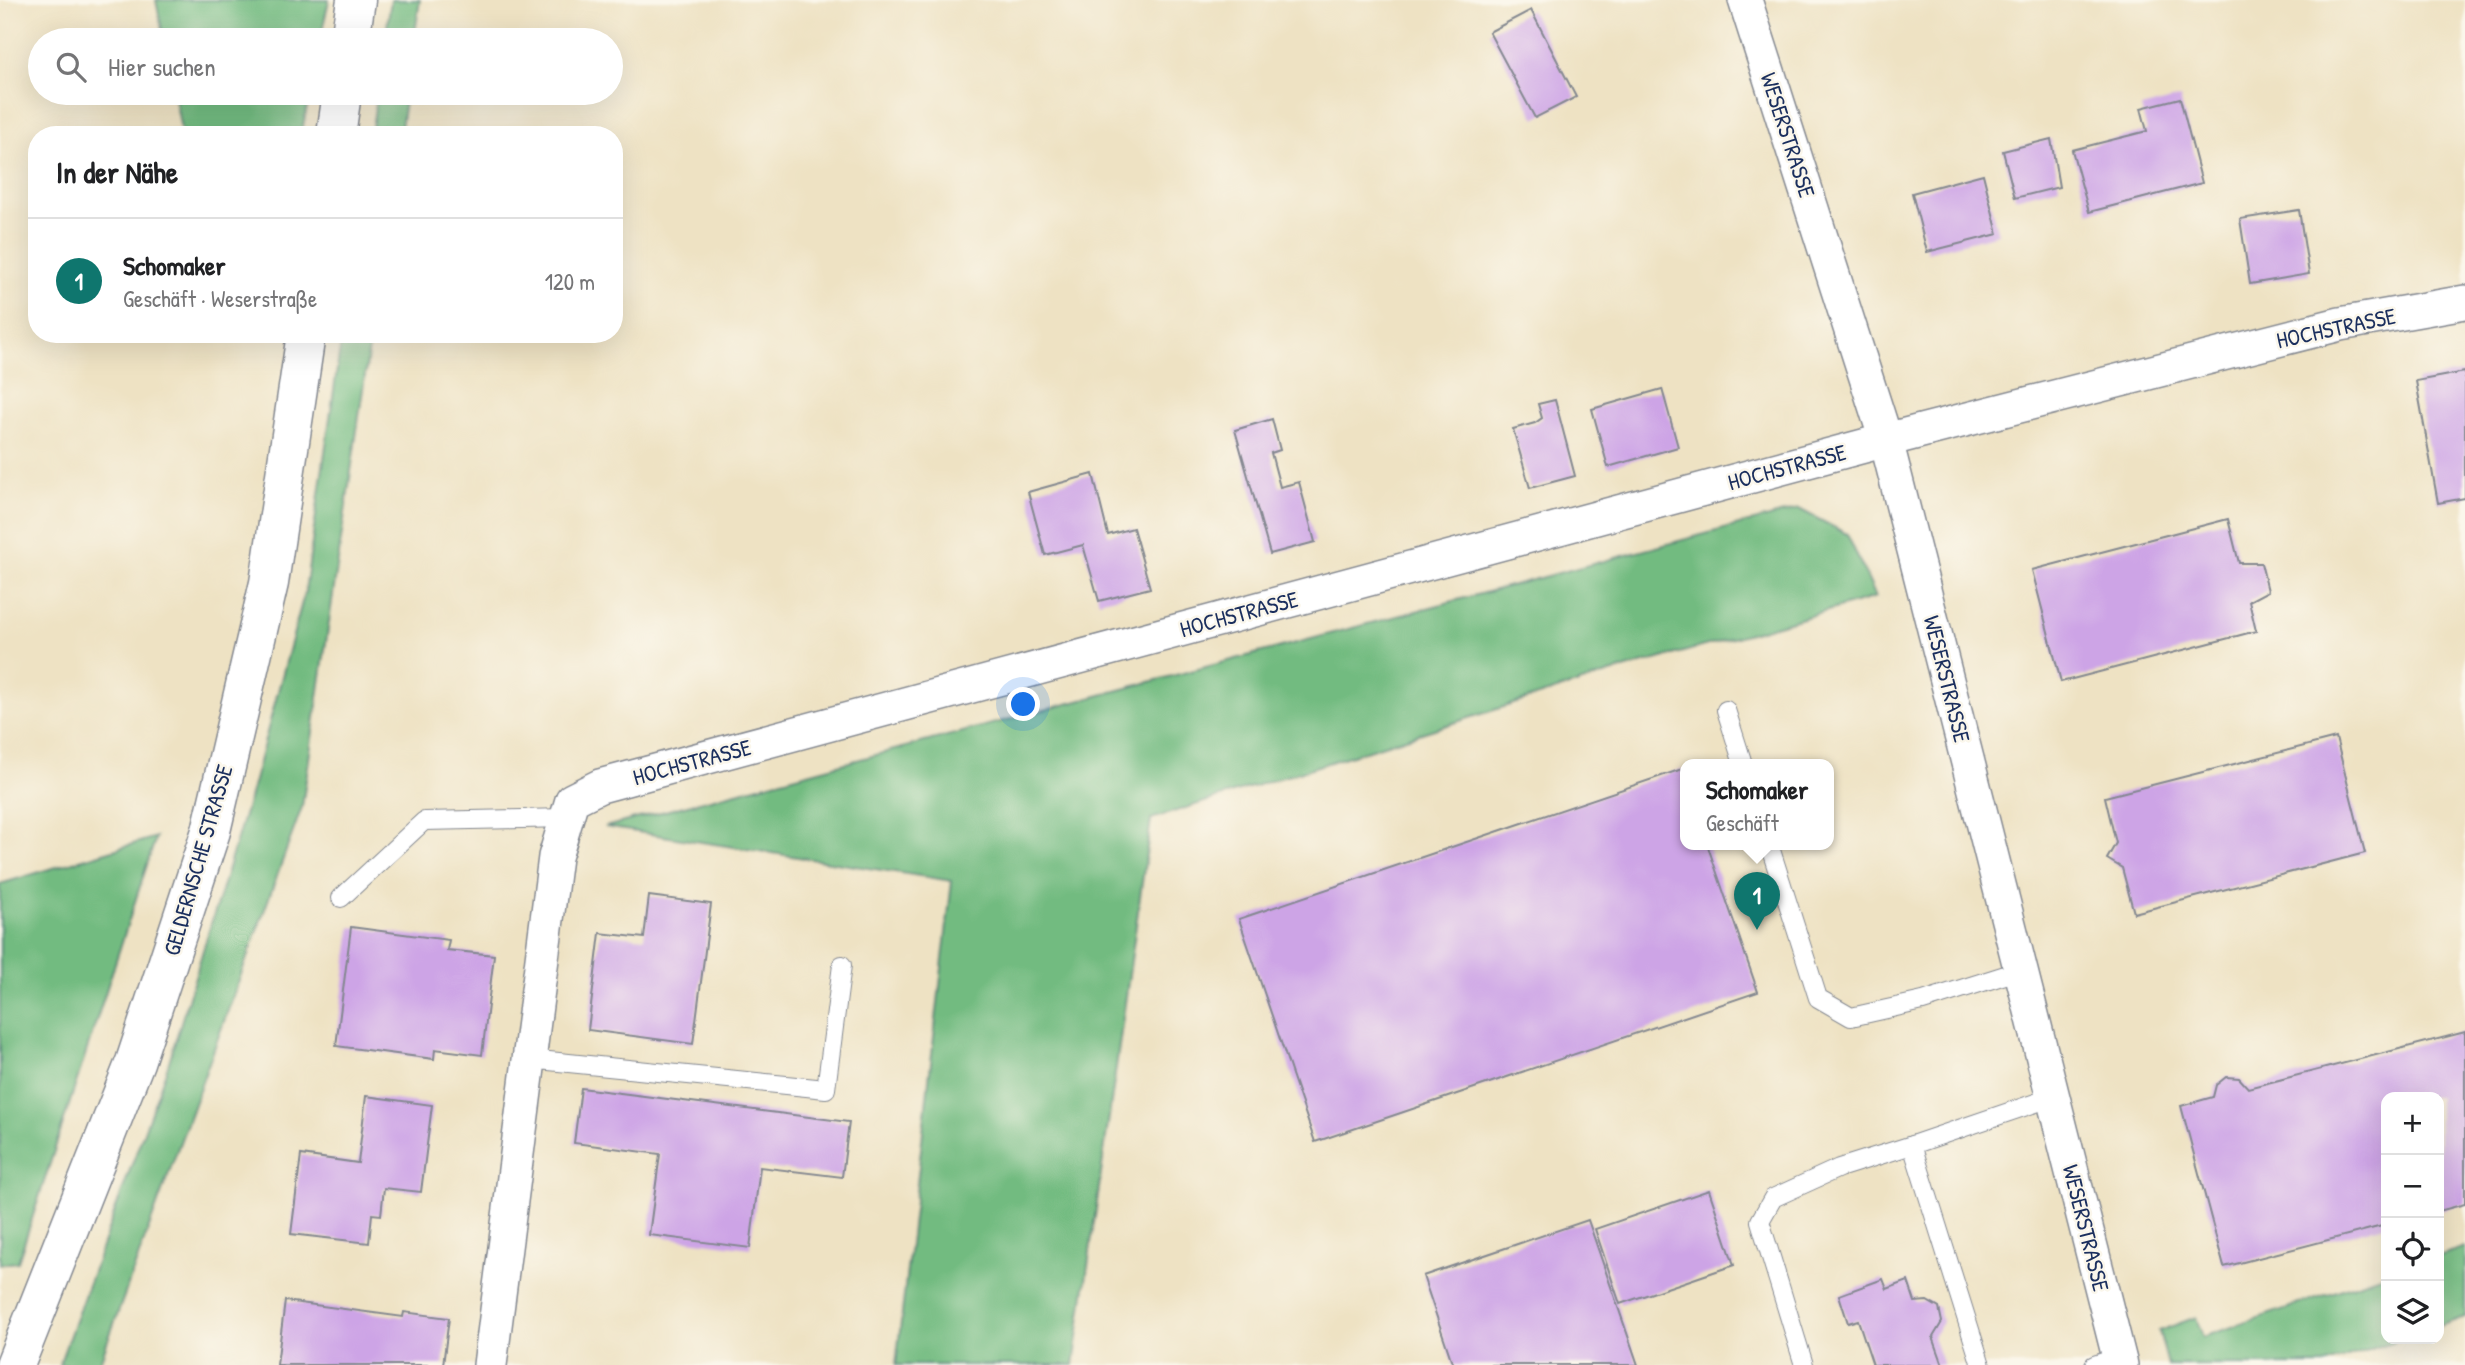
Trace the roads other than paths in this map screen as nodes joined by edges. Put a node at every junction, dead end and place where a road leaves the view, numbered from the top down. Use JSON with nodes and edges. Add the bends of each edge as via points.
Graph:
{"nodes":[{"id":1,"x":356,"y":0,"type":"edge"},
{"id":2,"x":1745,"y":0,"type":"edge"},
{"id":3,"x":352,"y":28,"type":"edge"},
{"id":4,"x":340,"y":105,"type":"edge"},
{"id":5,"x":337,"y":126,"type":"edge"},
{"id":6,"x":2465,"y":302,"type":"edge"},
{"id":7,"x":305,"y":343,"type":"edge"},
{"id":8,"x":1886,"y":440,"type":"junction"},
{"id":9,"x":1726,"y":710,"type":"dead end"},
{"id":10,"x":1741,"y":759,"type":"edge"},
{"id":11,"x":566,"y":818,"type":"junction"},
{"id":12,"x":1771,"y":850,"type":"edge"},
{"id":13,"x":341,"y":898,"type":"dead end"},
{"id":14,"x":842,"y":965,"type":"dead end"},
{"id":15,"x":2021,"y":970,"type":"junction"},
{"id":16,"x":530,"y":1059,"type":"junction"},
{"id":17,"x":2053,"y":1097,"type":"junction"},
{"id":18,"x":1912,"y":1145,"type":"junction"},
{"id":19,"x":2111,"y":1362,"type":"edge"},
{"id":20,"x":15,"y":1365,"type":"edge"},
{"id":21,"x":490,"y":1365,"type":"edge"},
{"id":22,"x":1804,"y":1365,"type":"edge"},
{"id":23,"x":1981,"y":1365,"type":"edge"}],
"edges":[{"from":1,"to":3,"type":"main road"},
{"from":2,"to":8,"type":"street","name":"WESERSTRASSE"},
{"from":4,"to":5,"type":"main road"},
{"from":6,"to":8,"type":"street","name":"HOCHSTRASSE","via":[[2340,324]]},
{"from":7,"to":20,"type":"main road","name":"GELDERNSCHE STRASSE","via":[[269,583],[211,831],[135,1062]]},
{"from":8,"to":11,"type":"street","name":"HOCHSTRASSE","via":[[600,786],[572,800]]},
{"from":8,"to":15,"type":"street","name":"WESERSTRASSE"},
{"from":9,"to":10,"type":"lane"},
{"from":11,"to":13,"type":"lane","via":[[424,821]]},
{"from":11,"to":16,"type":"street","name":"HOCHSTRASSE","via":[[555,857]]},
{"from":12,"to":15,"type":"lane","via":[[1818,998],[1851,1017],[1923,1001]]},
{"from":14,"to":16,"type":"lane","via":[[827,1089]]},
{"from":15,"to":17,"type":"street","name":"WESERSTRASSE"},
{"from":16,"to":21,"type":"street","name":"HOCHSTRASSE"},
{"from":17,"to":18,"type":"lane"},
{"from":17,"to":19,"type":"street","name":"WESERSTRASSE"},
{"from":18,"to":22,"type":"lane","via":[[1839,1168],[1773,1198],[1760,1221]]},
{"from":18,"to":23,"type":"lane"}]}
